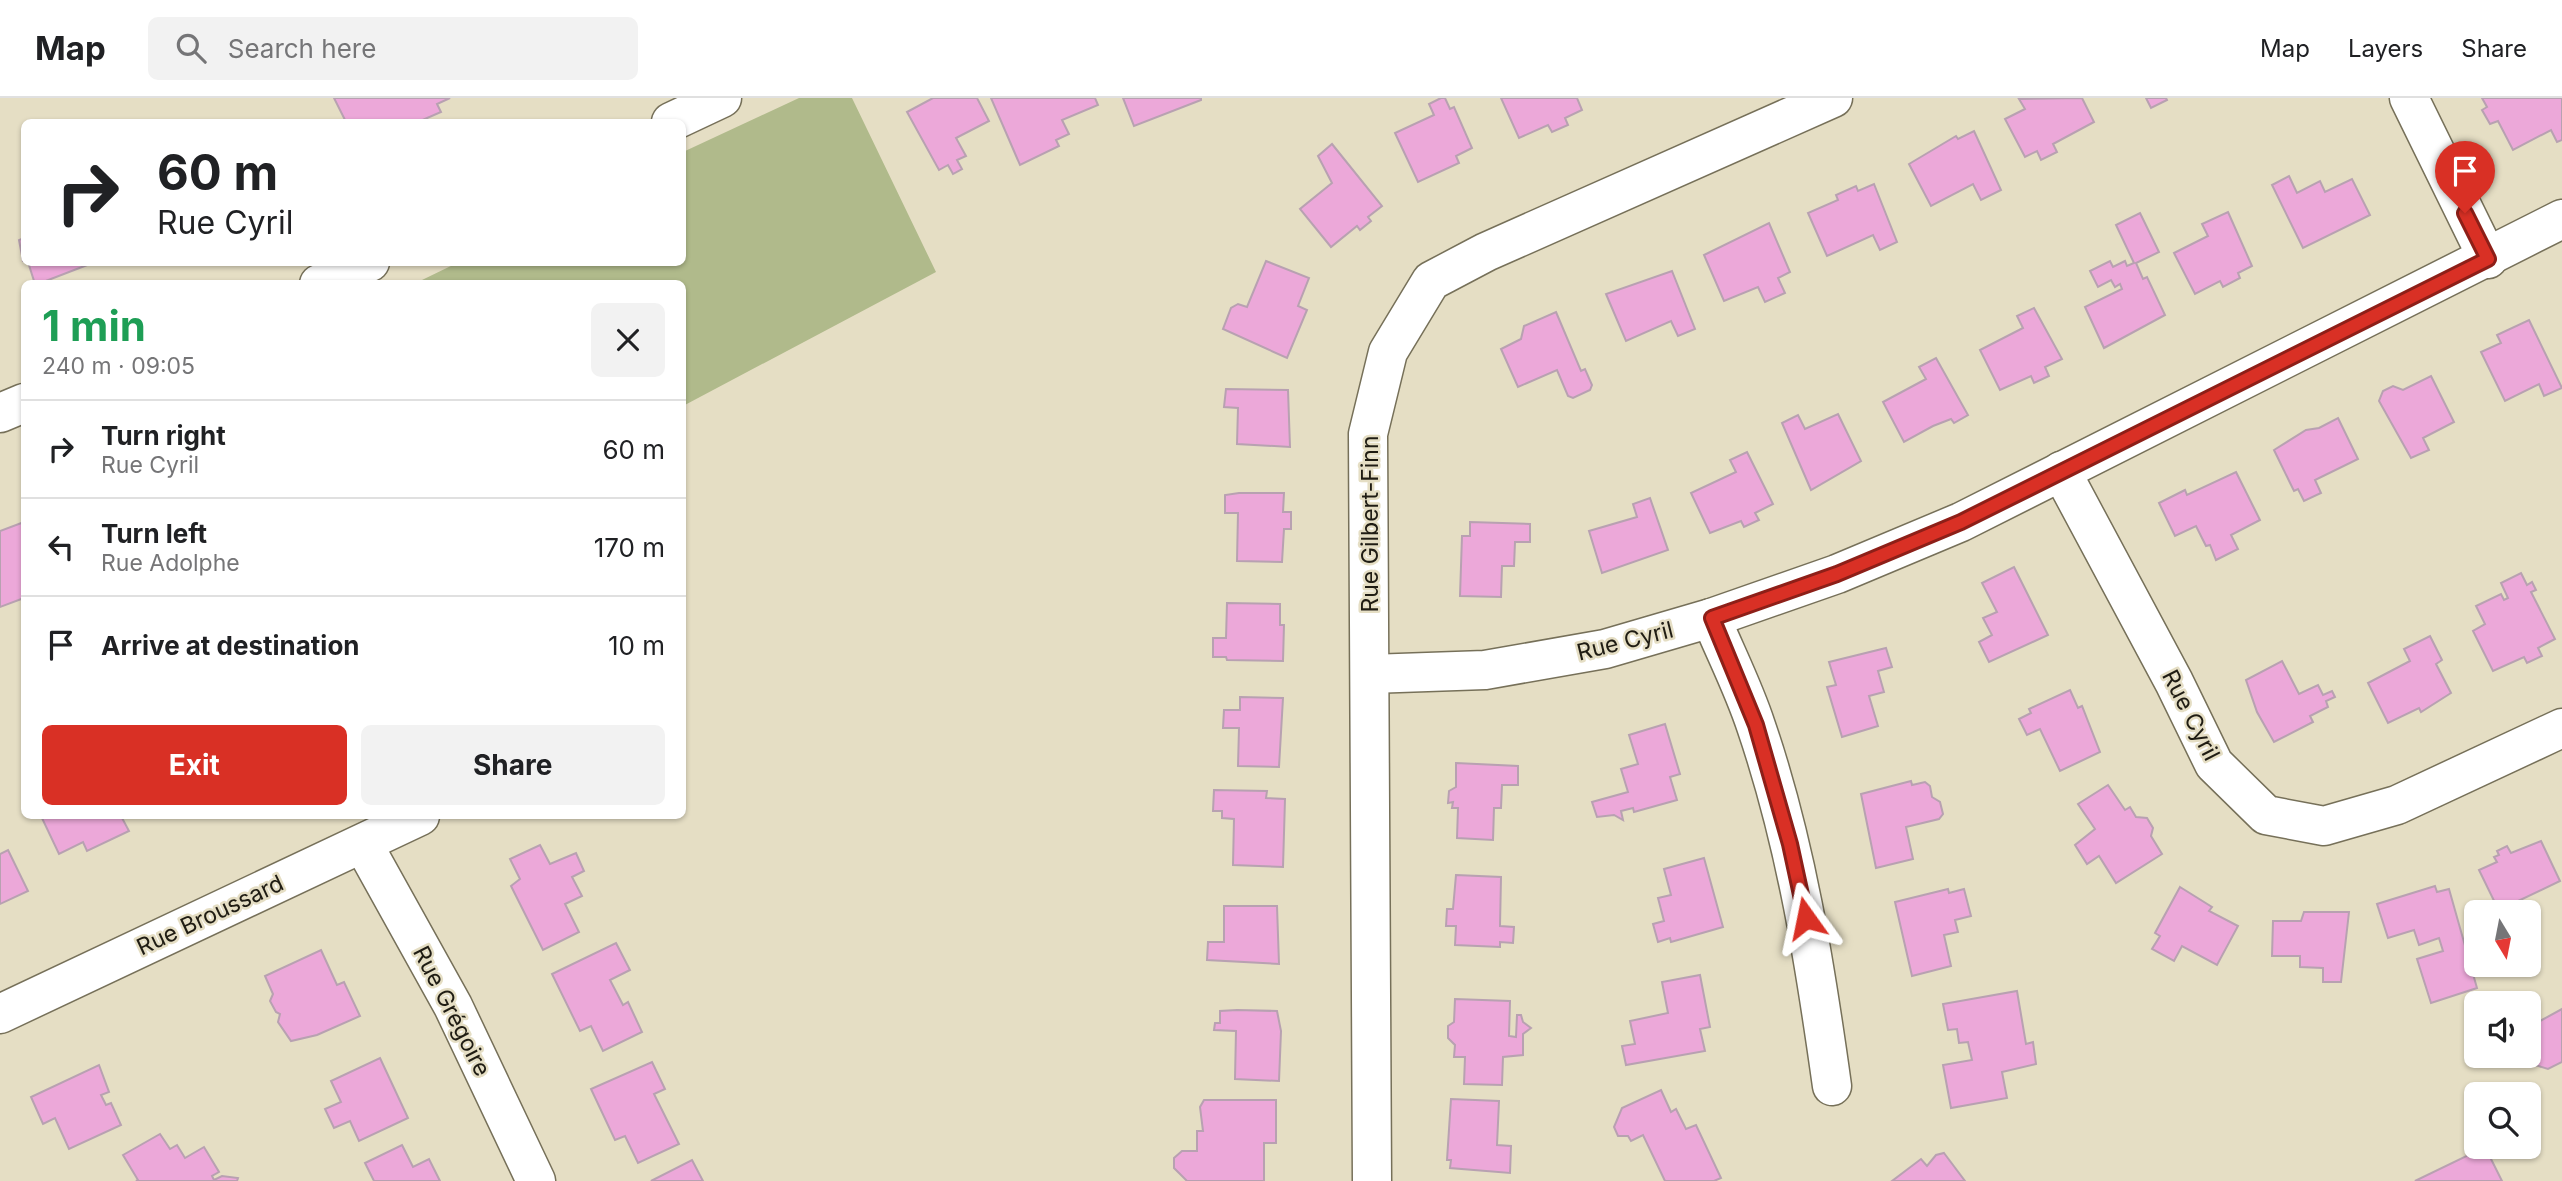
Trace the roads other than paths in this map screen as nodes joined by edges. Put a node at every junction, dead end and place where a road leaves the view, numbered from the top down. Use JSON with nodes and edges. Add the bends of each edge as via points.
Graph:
{"nodes":[{"id":1,"x":722,"y":98,"type":"edge"},
{"id":2,"x":1832,"y":98,"type":"edge"},
{"id":3,"x":2409,"y":98,"type":"edge"},
{"id":4,"x":677,"y":119,"type":"edge"},
{"id":5,"x":2562,"y":219,"type":"edge"},
{"id":6,"x":2488,"y":259,"type":"junction"},
{"id":7,"x":361,"y":266,"type":"edge"},
{"id":8,"x":328,"y":280,"type":"edge"},
{"id":9,"x":21,"y":404,"type":"edge"},
{"id":10,"x":0,"y":413,"type":"edge"},
{"id":11,"x":2062,"y":471,"type":"junction"},
{"id":12,"x":1712,"y":618,"type":"junction"},
{"id":13,"x":1370,"y":674,"type":"junction"},
{"id":14,"x":2562,"y":728,"type":"edge"},
{"id":15,"x":414,"y":819,"type":"edge"},
{"id":16,"x":363,"y":844,"type":"junction"},
{"id":17,"x":0,"y":1014,"type":"edge"},
{"id":18,"x":1832,"y":1086,"type":"dead end"},
{"id":19,"x":536,"y":1181,"type":"edge"},
{"id":20,"x":1372,"y":1181,"type":"edge"}],
"edges":[{"from":1,"to":4,"type":"street"},
{"from":2,"to":13,"type":"street","name":"Rue Gilbert-Finn","via":[[1486,252],[1431,281],[1388,352],[1368,434]]},
{"from":3,"to":6,"type":"street"},
{"from":5,"to":6,"type":"street","name":"Rue Cyril"},
{"from":6,"to":11,"type":"street","name":"Rue Cyril"},
{"from":7,"to":8,"type":"street"},
{"from":9,"to":10,"type":"street"},
{"from":11,"to":12,"type":"street","name":"Rue Cyril","via":[[1961,522],[1862,564]]},
{"from":11,"to":14,"type":"street","name":"Rue Cyril","via":[[2214,764],[2266,815],[2324,827],[2397,805]]},
{"from":12,"to":13,"type":"street","name":"Rue Cyril","via":[[1605,649],[1485,670]]},
{"from":12,"to":18,"type":"street","via":[[1756,725],[1790,844],[1811,942]]},
{"from":13,"to":20,"type":"street","name":"Rue Gilbert-Finn"},
{"from":15,"to":16,"type":"street","name":"Rue Broussard"},
{"from":16,"to":17,"type":"street","name":"Rue Broussard"},
{"from":16,"to":19,"type":"street","name":"Rue Grégoire","via":[[453,1006]]}]}
